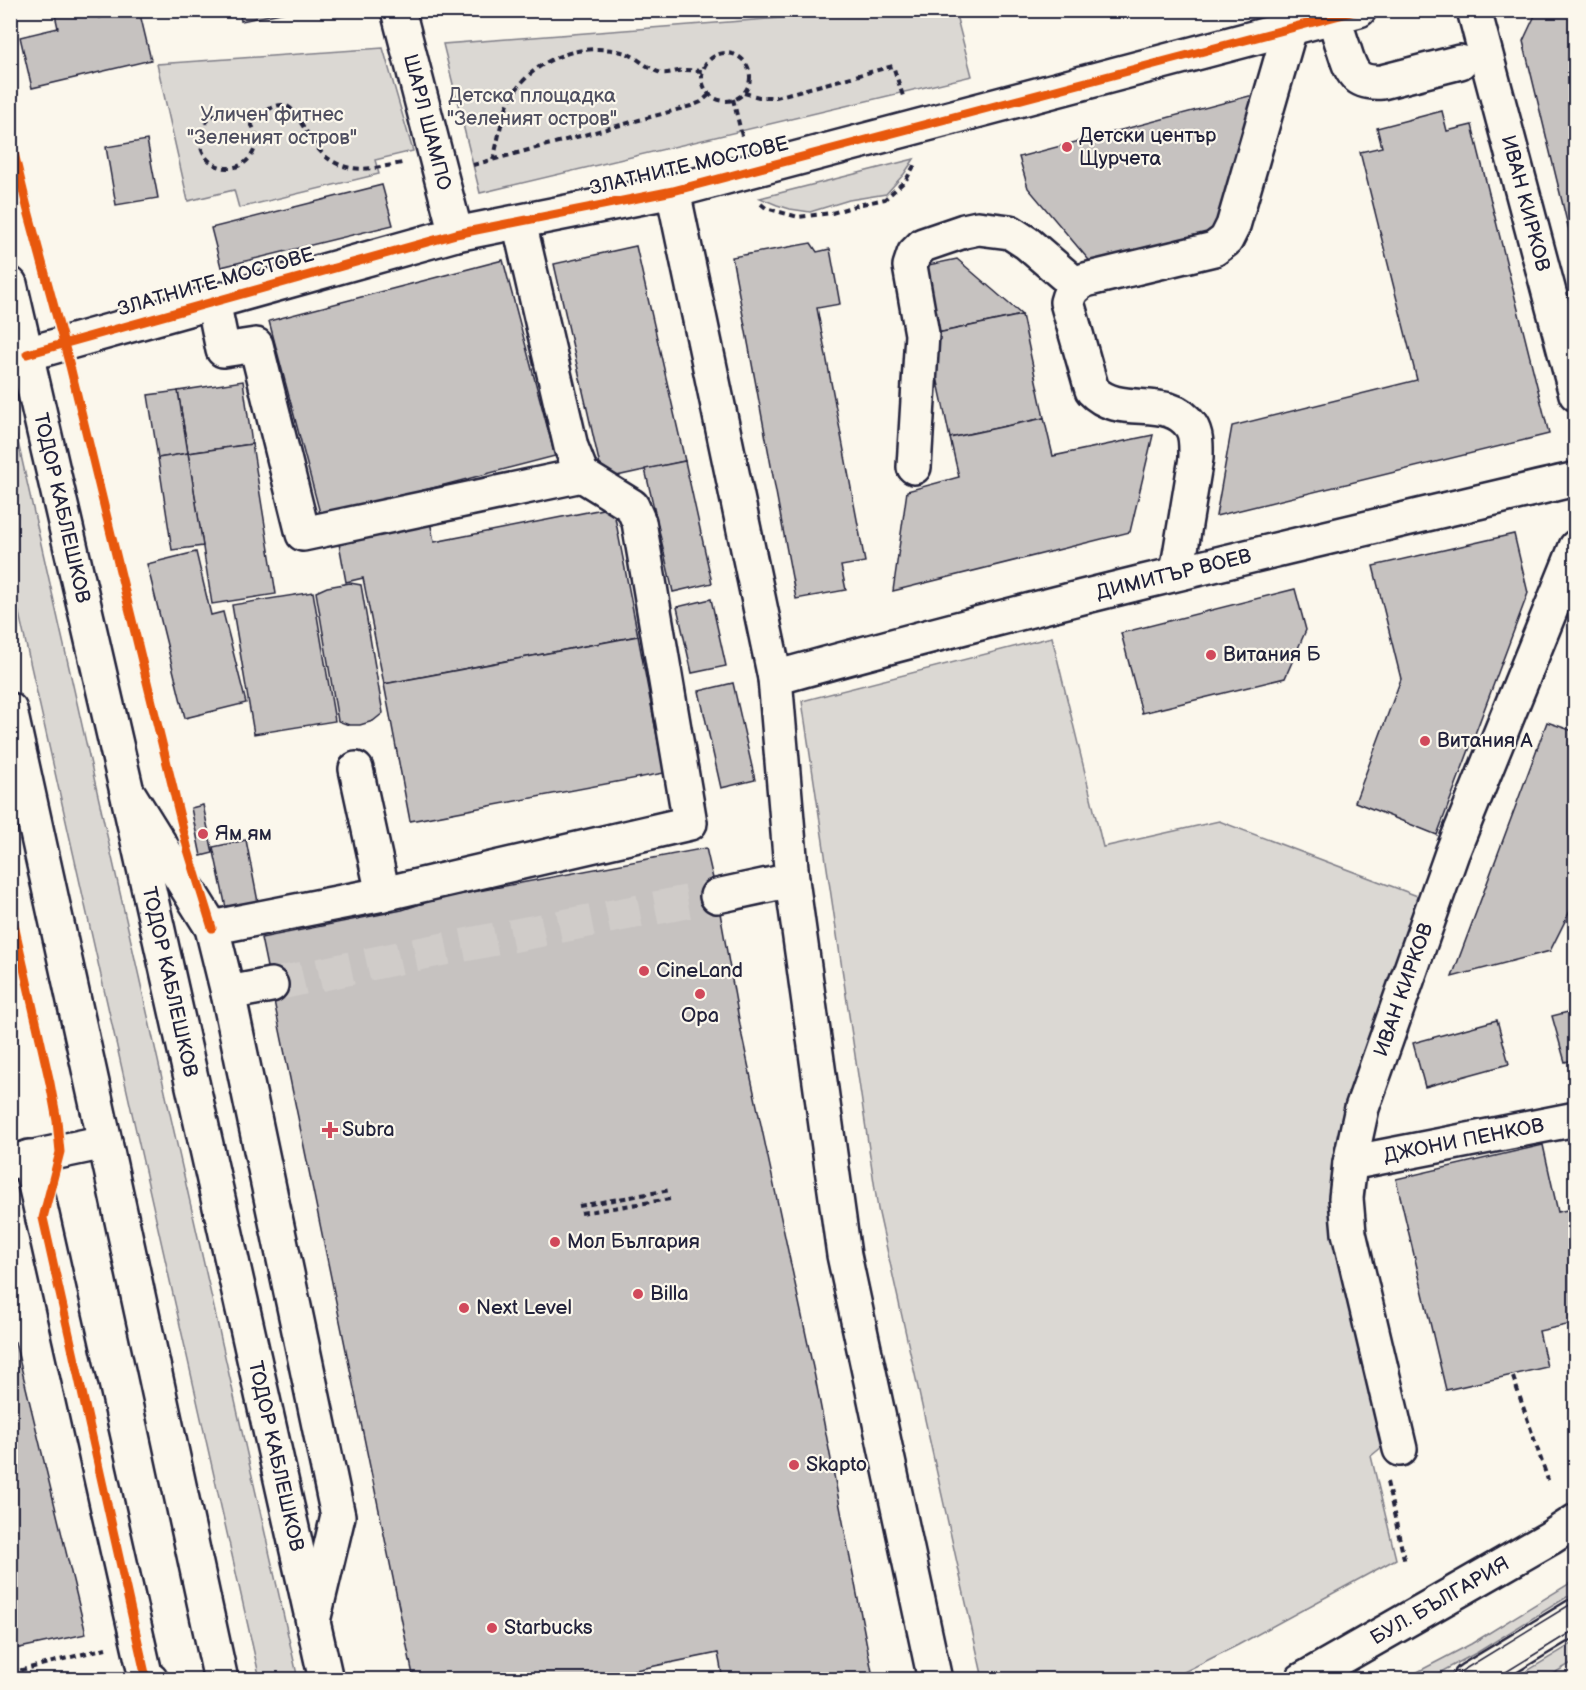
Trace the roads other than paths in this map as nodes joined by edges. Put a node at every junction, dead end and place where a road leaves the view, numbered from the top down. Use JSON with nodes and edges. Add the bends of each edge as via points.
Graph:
{"nodes":[{"id":1,"x":398,"y":10,"type":"edge"},
{"id":2,"x":1474,"y":10,"type":"edge"},
{"id":3,"x":1346,"y":14,"type":"edge"},
{"id":4,"x":1290,"y":29,"type":"junction"},
{"id":5,"x":1460,"y":62,"type":"dead end"},
{"id":6,"x":673,"y":191,"type":"junction"},
{"id":7,"x":519,"y":222,"type":"junction"},
{"id":8,"x":456,"y":234,"type":"junction"},
{"id":9,"x":10,"y":284,"type":"edge"},
{"id":10,"x":1076,"y":285,"type":"junction"},
{"id":11,"x":213,"y":301,"type":"junction"},
{"id":12,"x":27,"y":354,"type":"junction"},
{"id":13,"x":1575,"y":394,"type":"edge"},
{"id":14,"x":914,"y":467,"type":"dead end"},
{"id":15,"x":582,"y":475,"type":"junction"},
{"id":16,"x":1575,"y":479,"type":"edge"},
{"id":17,"x":1575,"y":547,"type":"edge"},
{"id":18,"x":1177,"y":573,"type":"junction"},
{"id":19,"x":775,"y":678,"type":"junction"},
{"id":20,"x":10,"y":710,"type":"edge"},
{"id":21,"x":357,"y":769,"type":"dead end"},
{"id":22,"x":127,"y":792,"type":"junction"},
{"id":23,"x":792,"y":880,"type":"junction"},
{"id":24,"x":383,"y":894,"type":"junction"},
{"id":25,"x":717,"y":896,"type":"tunnel mouth"},
{"id":26,"x":212,"y":928,"type":"junction"},
{"id":27,"x":270,"y":985,"type":"tunnel mouth"},
{"id":28,"x":228,"y":993,"type":"junction"},
{"id":29,"x":1575,"y":1119,"type":"edge"},
{"id":30,"x":105,"y":1142,"type":"junction"},
{"id":31,"x":20,"y":1160,"type":"edge"},
{"id":32,"x":1350,"y":1163,"type":"junction"},
{"id":33,"x":1401,"y":1449,"type":"road end"},
{"id":34,"x":1575,"y":1521,"type":"edge"},
{"id":35,"x":1575,"y":1616,"type":"edge"},
{"id":36,"x":312,"y":1621,"type":"junction"},
{"id":37,"x":151,"y":1680,"type":"edge"},
{"id":38,"x":220,"y":1680,"type":"edge"},
{"id":39,"x":326,"y":1680,"type":"edge"},
{"id":40,"x":935,"y":1680,"type":"edge"},
{"id":41,"x":1302,"y":1680,"type":"edge"},
{"id":42,"x":1470,"y":1680,"type":"edge"}],
"edges":[{"from":1,"to":8,"type":"street","name":"ШАРЛ ШАМПО"},
{"from":2,"to":13,"type":"street","name":"ИВАН КИРКОВ"},
{"from":3,"to":4,"type":"street","name":"ЗЛАТНИТЕ МОСТОВЕ"},
{"from":3,"to":5,"type":"street","via":[[1349,68],[1362,81],[1382,82]]},
{"from":4,"to":6,"type":"street","name":"ЗЛАТНИТЕ МОСТОВЕ"},
{"from":4,"to":10,"type":"street","via":[[1226,240],[1214,249]]},
{"from":6,"to":7,"type":"street","name":"ЗЛАТНИТЕ МОСТОВЕ"},
{"from":6,"to":19,"type":"street"},
{"from":7,"to":8,"type":"street","name":"ЗЛАТНИТЕ МОСТОВЕ"},
{"from":7,"to":15,"type":"street","via":[[571,447]]},
{"from":8,"to":11,"type":"street","name":"ЗЛАТНИТЕ МОСТОВЕ"},
{"from":9,"to":12,"type":"street","name":"ТОДОР КАБЛЕШКОВ"},
{"from":10,"to":14,"type":"street","via":[[1010,232],[978,228],[964,231],[923,245],[914,254],[910,266],[922,334]]},
{"from":10,"to":18,"type":"street","via":[[1067,302],[1092,390],[1112,404],[1168,409],[1191,426],[1196,458]]},
{"from":11,"to":12,"type":"street","name":"ЗЛАТНИТЕ МОСТОВЕ"},
{"from":11,"to":15,"type":"street","via":[[223,350],[256,345],[303,534]]},
{"from":12,"to":22,"type":"street","name":"ТОДОР КАБЛЕШКОВ"},
{"from":15,"to":24,"type":"street","via":[[632,506],[639,522],[690,824]]},
{"from":16,"to":18,"type":"street","name":"ДИМИТЪР ВОЕВ"},
{"from":17,"to":32,"type":"street","name":"ИВАН КИРКОВ","via":[[1452,853],[1362,1108]]},
{"from":18,"to":19,"type":"street","name":"ДИМИТЪР ВОЕВ"},
{"from":19,"to":23,"type":"street"},
{"from":20,"to":30,"type":"street"},
{"from":21,"to":24,"type":"street"},
{"from":22,"to":26,"type":"street"},
{"from":22,"to":36,"type":"street","name":"ТОДОР КАБЛЕШКОВ"},
{"from":23,"to":25,"type":"street"},
{"from":23,"to":40,"type":"street","via":[[844,1255]]},
{"from":24,"to":26,"type":"street"},
{"from":26,"to":28,"type":"street"},
{"from":27,"to":28,"type":"street"},
{"from":28,"to":36,"type":"street","via":[[338,1516]]},
{"from":29,"to":32,"type":"street","name":"ДЖОНИ ПЕНКОВ"},
{"from":30,"to":31,"type":"street"},
{"from":30,"to":38,"type":"street"},
{"from":31,"to":37,"type":"street","via":[[146,1678]]},
{"from":32,"to":33,"type":"street","name":"ИВАН КИРКОВ","via":[[1346,1197],[1349,1233]]},
{"from":34,"to":41,"type":"street","name":"БУЛ. БЪЛГАРИЯ"},
{"from":35,"to":42,"type":"street"},
{"from":36,"to":39,"type":"street","name":"ТОДОР КАБЛЕШКОВ"}]}
